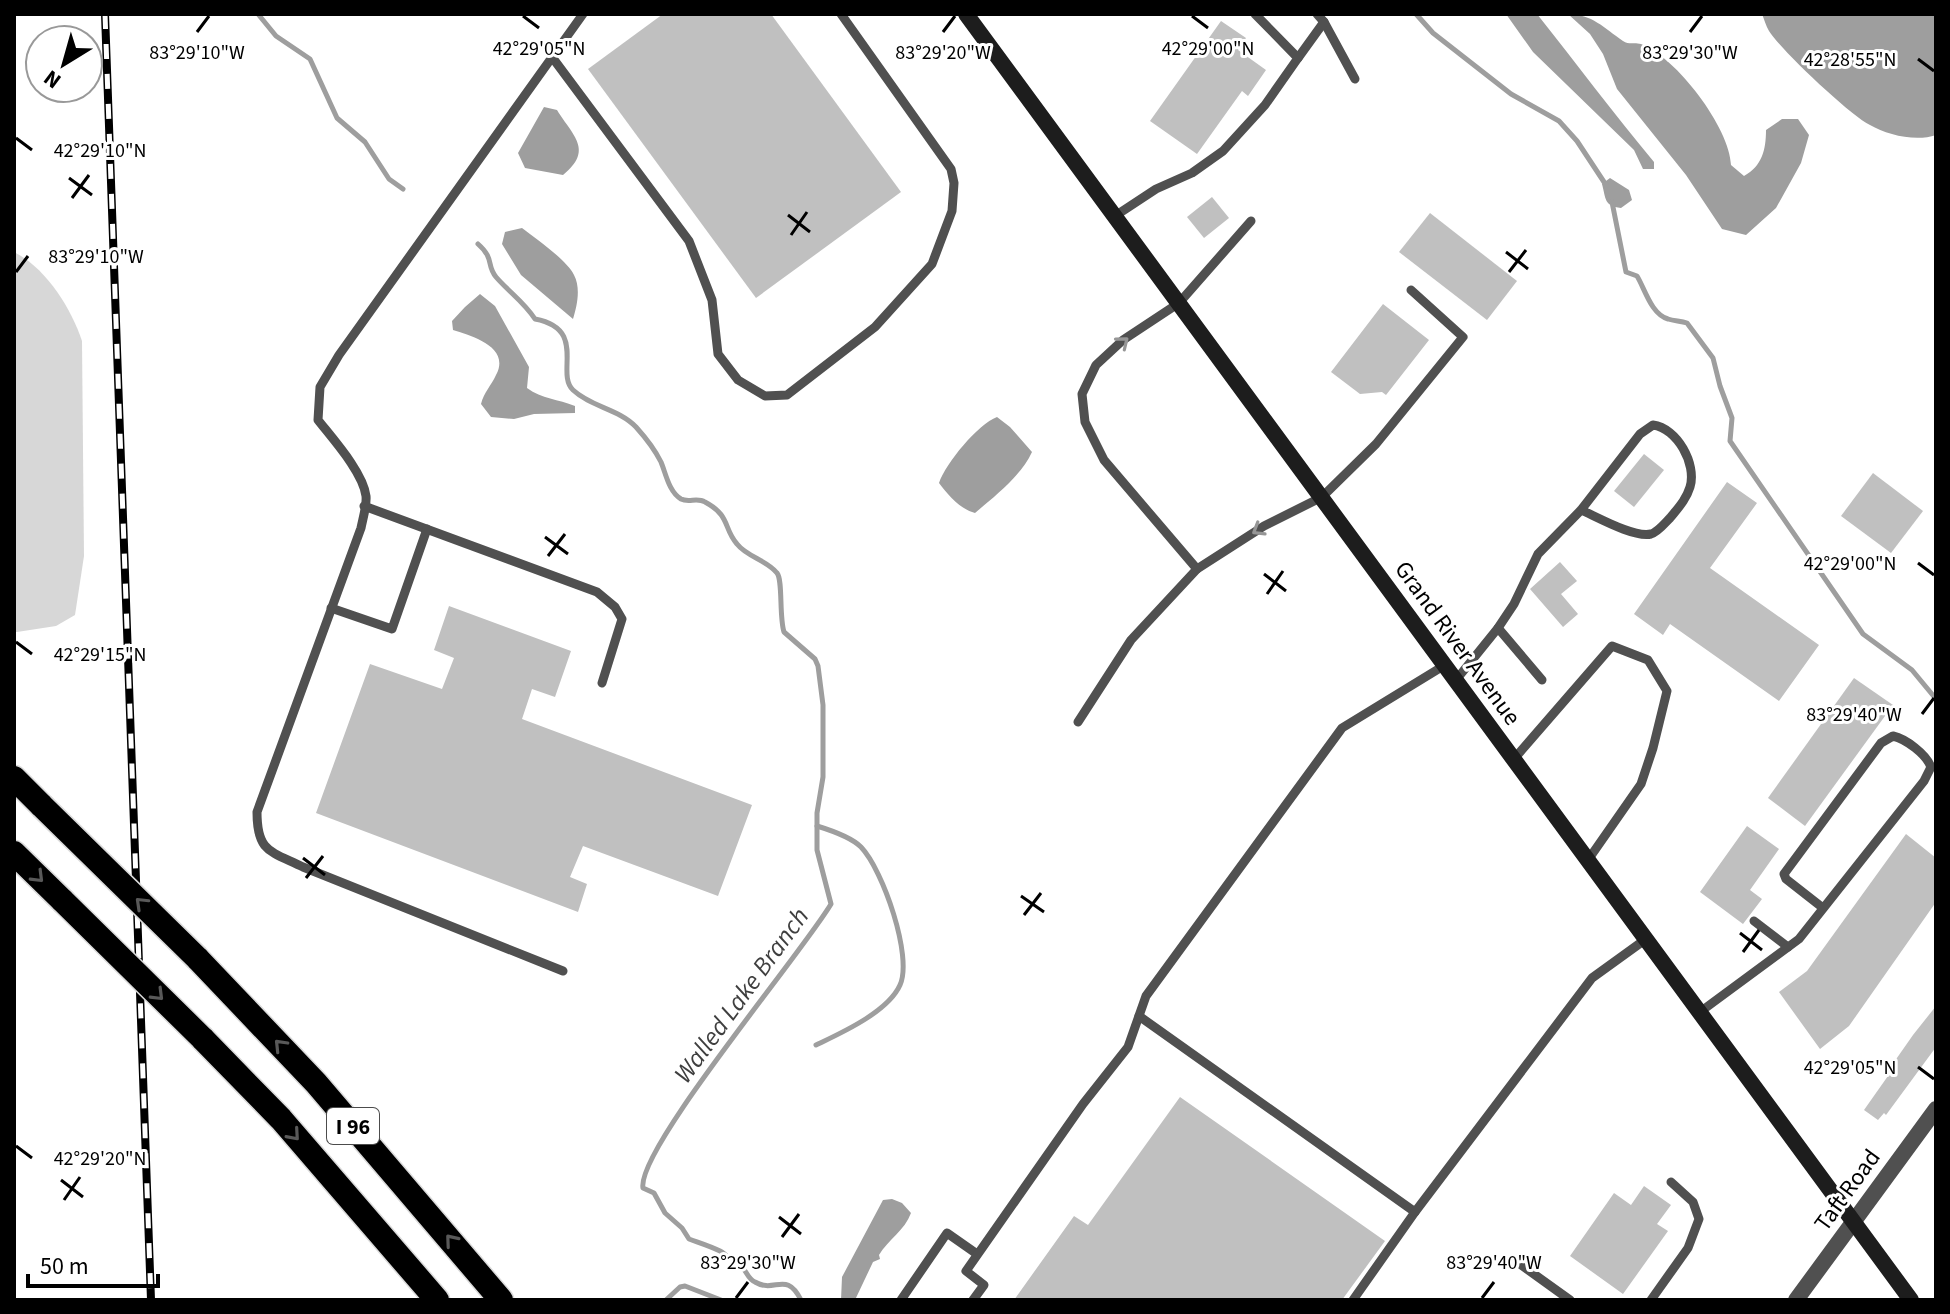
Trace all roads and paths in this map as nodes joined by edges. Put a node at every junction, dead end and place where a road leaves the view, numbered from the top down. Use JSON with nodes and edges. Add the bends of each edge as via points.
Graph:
{"nodes":[{"id":1,"x":583,"y":14,"type":"edge"},
{"id":2,"x":841,"y":14,"type":"edge"},
{"id":3,"x":966,"y":14,"type":"edge"},
{"id":4,"x":1255,"y":14,"type":"edge"},
{"id":5,"x":1317,"y":14,"type":"edge"},
{"id":6,"x":1324,"y":22,"type":"junction"},
{"id":7,"x":552,"y":57,"type":"junction"},
{"id":8,"x":1298,"y":58,"type":"junction"},
{"id":9,"x":1355,"y":79,"type":"dead end"},
{"id":10,"x":1115,"y":216,"type":"junction"},
{"id":11,"x":1251,"y":221,"type":"dead end"},
{"id":12,"x":1411,"y":290,"type":"dead end"},
{"id":13,"x":1179,"y":303,"type":"junction"},
{"id":14,"x":1322,"y":497,"type":"junction"},
{"id":15,"x":364,"y":506,"type":"junction"},
{"id":16,"x":1581,"y":510,"type":"junction"},
{"id":17,"x":427,"y":529,"type":"junction"},
{"id":18,"x":1197,"y":569,"type":"junction"},
{"id":19,"x":331,"y":608,"type":"junction"},
{"id":20,"x":1498,"y":628,"type":"junction"},
{"id":21,"x":1445,"y":665,"type":"junction"},
{"id":22,"x":1456,"y":680,"type":"junction"},
{"id":23,"x":1542,"y":680,"type":"dead end"},
{"id":24,"x":602,"y":683,"type":"dead end"},
{"id":25,"x":1078,"y":722,"type":"dead end"},
{"id":26,"x":1514,"y":759,"type":"junction"},
{"id":27,"x":14,"y":778,"type":"edge"},
{"id":28,"x":14,"y":853,"type":"edge"},
{"id":29,"x":1588,"y":860,"type":"junction"},
{"id":30,"x":1823,"y":908,"type":"junction"},
{"id":31,"x":1754,"y":921,"type":"dead end"},
{"id":32,"x":1646,"y":939,"type":"junction"},
{"id":33,"x":1788,"y":947,"type":"junction"},
{"id":34,"x":563,"y":971,"type":"dead end"},
{"id":35,"x":1700,"y":1012,"type":"junction"},
{"id":36,"x":1139,"y":1016,"type":"junction"},
{"id":37,"x":1936,"y":1109,"type":"edge"},
{"id":38,"x":1671,"y":1182,"type":"dead end"},
{"id":39,"x":1415,"y":1212,"type":"junction"},
{"id":40,"x":1854,"y":1221,"type":"junction"},
{"id":41,"x":977,"y":1254,"type":"junction"},
{"id":42,"x":1513,"y":1259,"type":"dead end"},
{"id":43,"x":437,"y":1300,"type":"edge"},
{"id":44,"x":501,"y":1300,"type":"edge"},
{"id":45,"x":901,"y":1300,"type":"edge"},
{"id":46,"x":973,"y":1300,"type":"edge"},
{"id":47,"x":1353,"y":1300,"type":"edge"},
{"id":48,"x":1570,"y":1300,"type":"edge"},
{"id":49,"x":1651,"y":1300,"type":"edge"},
{"id":50,"x":1796,"y":1300,"type":"edge"},
{"id":51,"x":1911,"y":1300,"type":"edge"}],
"edges":[{"from":1,"to":7,"type":"lane"},
{"from":2,"to":7,"type":"lane","via":[[951,169],[952,211],[932,264],[875,327],[787,395],[765,396],[738,380],[718,354],[712,300],[689,241]]},
{"from":3,"to":10,"type":"main road","name":"Grand River Avenue"},
{"from":4,"to":8,"type":"lane"},
{"from":5,"to":6,"type":"lane"},
{"from":6,"to":8,"type":"lane"},
{"from":6,"to":9,"type":"lane"},
{"from":7,"to":15,"type":"lane","via":[[320,387],[318,420],[360,479]]},
{"from":8,"to":10,"type":"lane","via":[[1223,151]]},
{"from":10,"to":13,"type":"main road","name":"Grand River Avenue"},
{"from":11,"to":13,"type":"lane"},
{"from":12,"to":14,"type":"lane","via":[[1463,337],[1376,444]]},
{"from":13,"to":14,"type":"main road","name":"Grand River Avenue"},
{"from":18,"to":13,"type":"lane","one_way":true,"via":[[1104,460],[1085,422],[1082,394],[1096,365]]},
{"from":14,"to":18,"type":"lane","one_way":true},
{"from":14,"to":21,"type":"main road","name":"Grand River Avenue"},
{"from":15,"to":17,"type":"lane"},
{"from":15,"to":19,"type":"lane"},
{"from":16,"to":16,"type":"lane","via":[[1647,427],[1659,425],[1681,444],[1692,471],[1691,485],[1684,502],[1652,534]]},
{"from":16,"to":20,"type":"lane","via":[[1538,554]]},
{"from":17,"to":19,"type":"lane","via":[[392,629]]},
{"from":17,"to":24,"type":"lane","via":[[597,592],[615,607],[622,619]]},
{"from":18,"to":25,"type":"lane","via":[[1131,640]]},
{"from":19,"to":34,"type":"lane","via":[[257,812],[257,832],[265,848]]},
{"from":20,"to":22,"type":"lane"},
{"from":20,"to":23,"type":"lane"},
{"from":21,"to":22,"type":"main road","name":"Grand River Avenue"},
{"from":21,"to":36,"type":"lane","via":[[1342,728],[1146,996]]},
{"from":22,"to":26,"type":"main road","name":"Grand River Avenue"},
{"from":26,"to":29,"type":"main road","name":"Grand River Avenue"},
{"from":26,"to":29,"type":"lane","via":[[1612,646],[1648,660],[1667,691],[1657,735],[1641,784]]},
{"from":44,"to":27,"type":"highway","number":"I 96","one_way":true,"bridge":true,"via":[[316,1083]]},
{"from":28,"to":43,"type":"highway","number":"I 96","one_way":true,"bridge":true,"via":[[281,1119]]},
{"from":29,"to":32,"type":"main road","name":"Grand River Avenue"},
{"from":30,"to":30,"type":"lane","via":[[1928,774],[1929,760],[1899,737],[1881,743],[1784,874]]},
{"from":30,"to":33,"type":"lane"},
{"from":31,"to":33,"type":"lane"},
{"from":32,"to":35,"type":"main road","name":"Grand River Avenue"},
{"from":32,"to":39,"type":"lane","via":[[1592,978]]},
{"from":33,"to":35,"type":"lane"},
{"from":35,"to":40,"type":"main road","name":"Grand River Avenue"},
{"from":36,"to":39,"type":"lane"},
{"from":36,"to":41,"type":"lane","via":[[1128,1047]]},
{"from":37,"to":40,"type":"street","name":"Taft Road"},
{"from":38,"to":49,"type":"lane","via":[[1693,1202],[1699,1219],[1688,1248]]},
{"from":39,"to":47,"type":"lane"},
{"from":40,"to":50,"type":"street","name":"Taft Road"},
{"from":40,"to":51,"type":"main road","name":"Grand River Avenue"},
{"from":41,"to":45,"type":"lane","via":[[947,1233]]},
{"from":41,"to":46,"type":"lane","via":[[966,1271],[984,1285]]},
{"from":42,"to":48,"type":"lane"}]}
